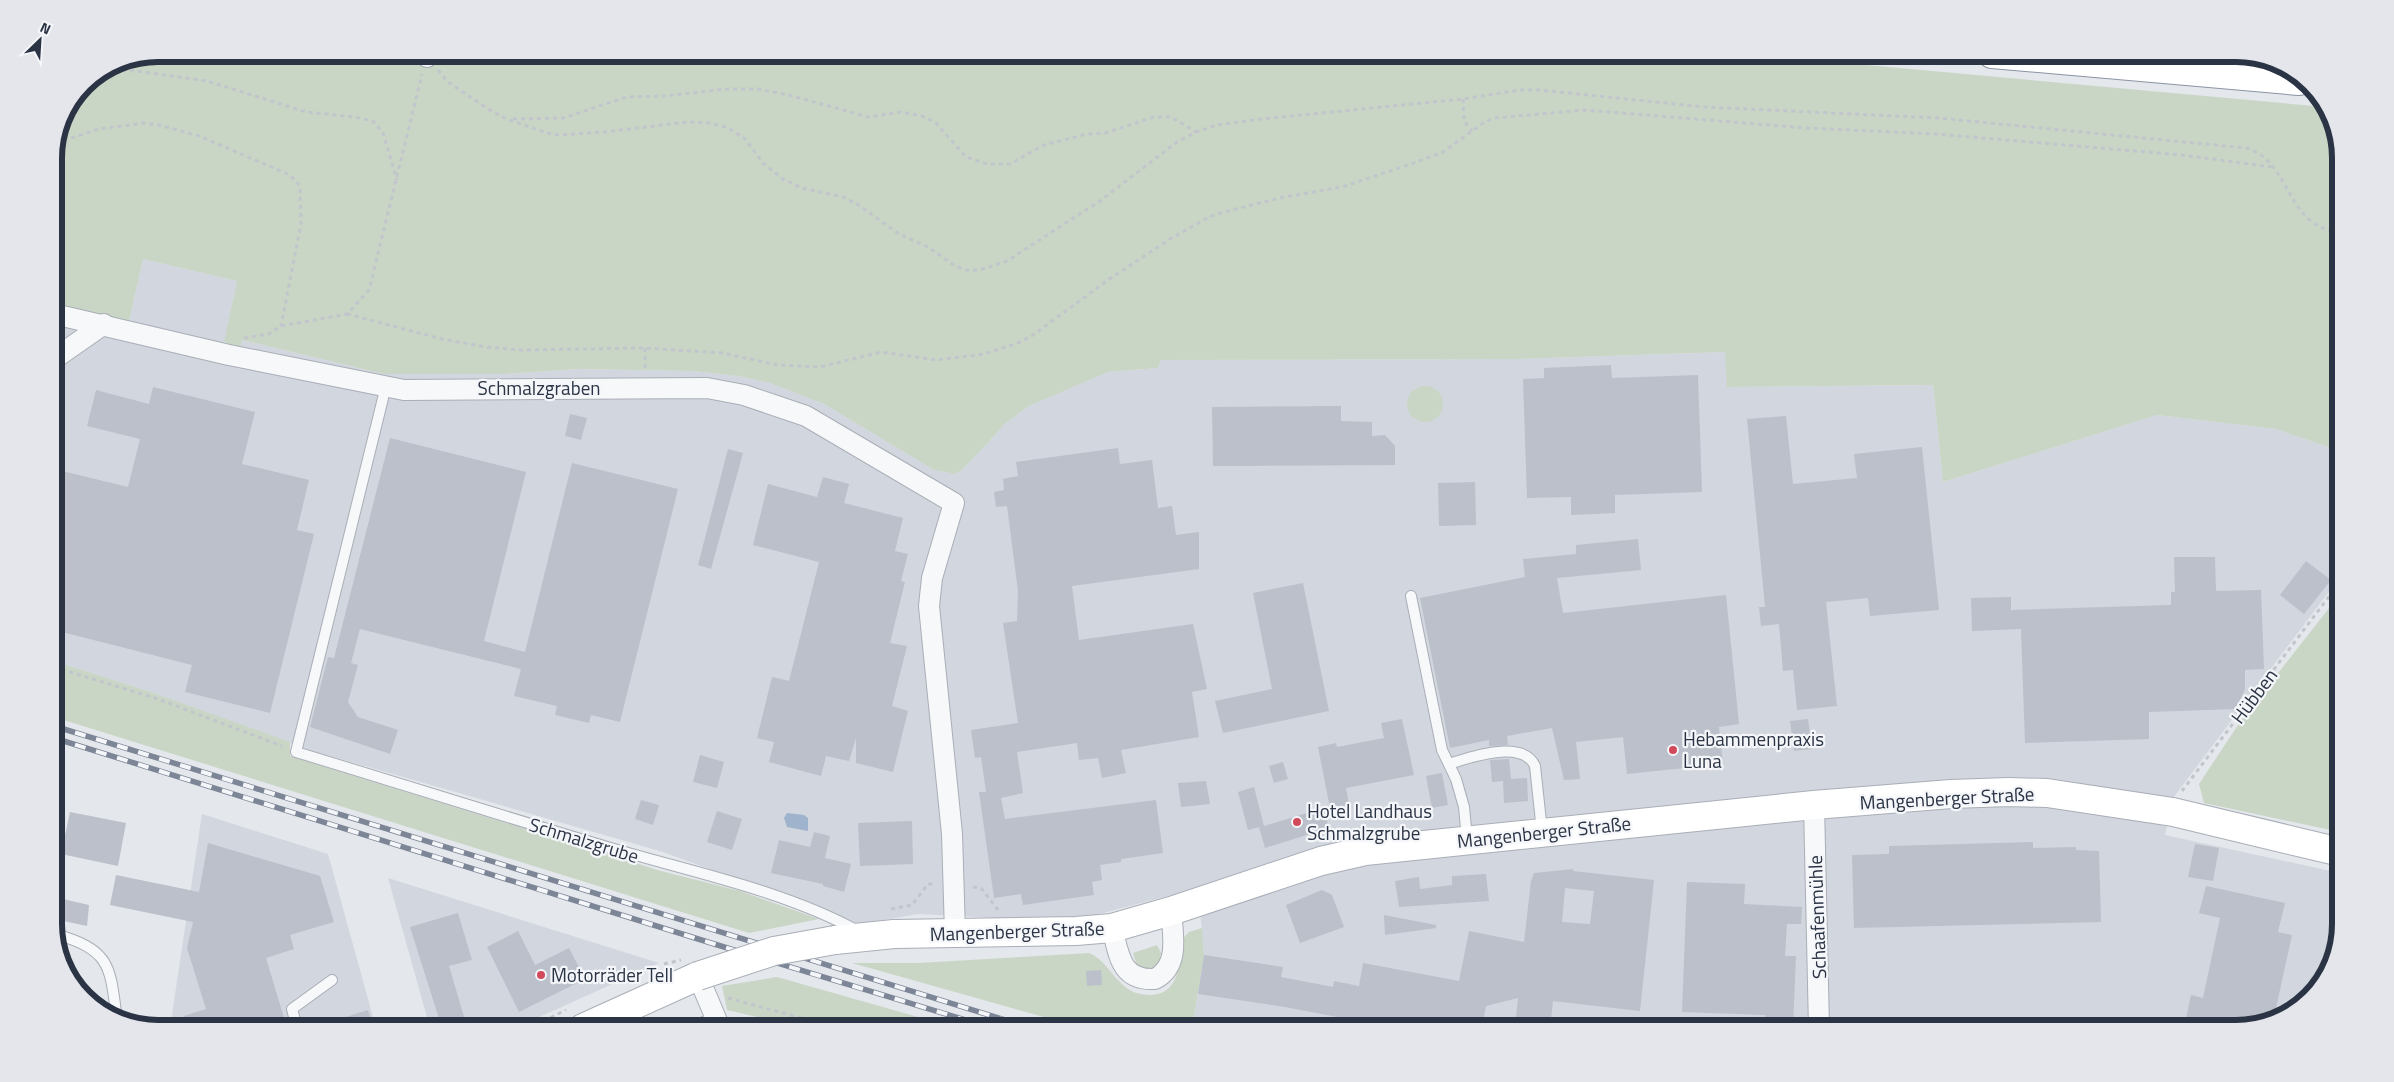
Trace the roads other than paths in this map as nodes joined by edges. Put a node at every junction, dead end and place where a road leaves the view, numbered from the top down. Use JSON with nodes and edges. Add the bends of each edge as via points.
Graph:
{"nodes":[{"id":1,"x":2084,"y":62,"type":"edge"},
{"id":2,"x":2292,"y":80,"type":"edge"},
{"id":3,"x":63,"y":316,"type":"edge"},
{"id":4,"x":104,"y":324,"type":"junction"},
{"id":5,"x":63,"y":353,"type":"edge"},
{"id":6,"x":386,"y":386,"type":"junction"},
{"id":7,"x":1411,"y":596,"type":"dead end"},
{"id":8,"x":1448,"y":764,"type":"junction"},
{"id":9,"x":1814,"y":806,"type":"junction"},
{"id":10,"x":1542,"y":833,"type":"junction"},
{"id":11,"x":1467,"y":840,"type":"junction"},
{"id":12,"x":2332,"y":850,"type":"edge"},
{"id":13,"x":1171,"y":911,"type":"junction"},
{"id":14,"x":1112,"y":928,"type":"junction"},
{"id":15,"x":954,"y":933,"type":"junction"},
{"id":16,"x":868,"y":936,"type":"junction"},
{"id":17,"x":64,"y":937,"type":"edge"},
{"id":18,"x":332,"y":980,"type":"dead end"},
{"id":19,"x":702,"y":984,"type":"junction"},
{"id":20,"x":115,"y":1009,"type":"edge"},
{"id":21,"x":295,"y":1019,"type":"edge"},
{"id":22,"x":607,"y":1019,"type":"edge"},
{"id":23,"x":717,"y":1019,"type":"edge"},
{"id":24,"x":1819,"y":1019,"type":"edge"}],
"edges":[{"from":1,"to":2,"type":"main road"},
{"from":3,"to":4,"type":"street","name":"Schmalzgraben"},
{"from":4,"to":5,"type":"street"},
{"from":4,"to":6,"type":"street","name":"Schmalzgraben"},
{"from":6,"to":15,"type":"street","name":"Schmalzgraben","via":[[404,390],[707,388],[744,395],[806,416],[954,503],[932,578],[929,614],[952,834]]},
{"from":6,"to":16,"type":"lane","name":"Schmalzgrube","via":[[296,752],[740,885],[818,912]]},
{"from":7,"to":8,"type":"lane","via":[[1442,750]]},
{"from":8,"to":10,"type":"lane","via":[[1503,752],[1530,758],[1535,766]]},
{"from":8,"to":11,"type":"lane","via":[[1464,807]]},
{"from":9,"to":10,"type":"main road","name":"Mangenberger Straße"},
{"from":9,"to":12,"type":"main road","name":"Mangenberger Straße","via":[[1951,794],[2009,792],[2064,795],[2174,812]]},
{"from":9,"to":24,"type":"street","name":"Schaafenmühle"},
{"from":10,"to":11,"type":"main road","name":"Mangenberger Straße"},
{"from":11,"to":13,"type":"main road","name":"Mangenberger Straße","via":[[1365,851],[1320,861]]},
{"from":13,"to":14,"type":"main road","name":"Mangenberger Straße"},
{"from":13,"to":14,"type":"street","via":[[1173,954],[1167,971],[1155,979],[1137,977],[1128,971],[1120,961]]},
{"from":14,"to":15,"type":"main road","name":"Mangenberger Straße","via":[[1076,932]]},
{"from":15,"to":16,"type":"main road","name":"Mangenberger Straße"},
{"from":16,"to":19,"type":"main road","name":"Mangenberger Straße","bridge":true,"via":[[774,951]]},
{"from":17,"to":20,"type":"lane","via":[[82,943],[99,955],[110,972]]},
{"from":18,"to":21,"type":"lane","via":[[292,1009]]},
{"from":19,"to":22,"type":"main road","name":"Mangenberger Straße"},
{"from":19,"to":23,"type":"street"}]}
